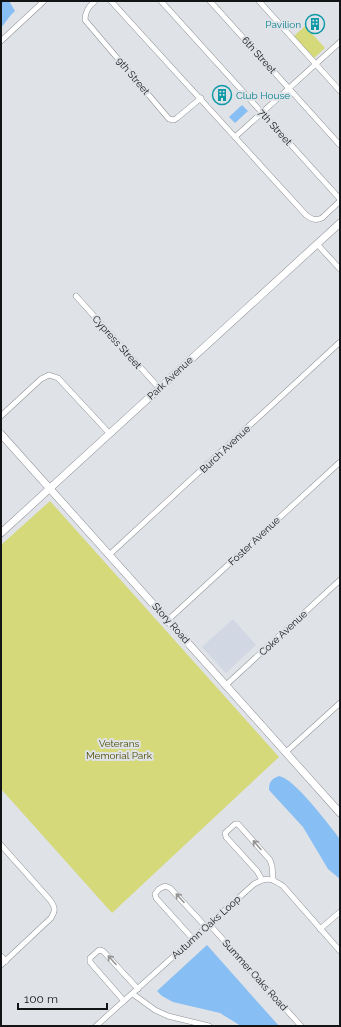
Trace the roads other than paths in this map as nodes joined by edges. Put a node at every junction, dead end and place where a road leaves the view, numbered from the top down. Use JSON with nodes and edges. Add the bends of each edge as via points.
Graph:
{"nodes":[{"id":1,"x":44,"y":1,"type":"edge"},
{"id":2,"x":95,"y":1,"type":"edge"},
{"id":3,"x":111,"y":1,"type":"edge"},
{"id":4,"x":161,"y":1,"type":"edge"},
{"id":5,"x":210,"y":1,"type":"edge"},
{"id":6,"x":259,"y":1,"type":"edge"},
{"id":7,"x":1,"y":41,"type":"edge"},
{"id":8,"x":340,"y":42,"type":"edge"},
{"id":9,"x":316,"y":64,"type":"junction"},
{"id":10,"x":289,"y":89,"type":"junction"},
{"id":11,"x":340,"y":91,"type":"edge"},
{"id":12,"x":200,"y":98,"type":"junction"},
{"id":13,"x":262,"y":113,"type":"junction"},
{"id":14,"x":235,"y":137,"type":"junction"},
{"id":15,"x":340,"y":145,"type":"edge"},
{"id":16,"x":340,"y":200,"type":"edge"},
{"id":17,"x":340,"y":224,"type":"edge"},
{"id":18,"x":317,"y":244,"type":"junction"},
{"id":19,"x":340,"y":269,"type":"edge"},
{"id":20,"x":76,"y":296,"type":"dead end"},
{"id":21,"x":340,"y":342,"type":"edge"},
{"id":22,"x":159,"y":388,"type":"junction"},
{"id":23,"x":1,"y":416,"type":"edge"},
{"id":24,"x":1,"y":434,"type":"edge"},
{"id":25,"x":110,"y":434,"type":"junction"},
{"id":26,"x":340,"y":462,"type":"edge"},
{"id":27,"x":50,"y":489,"type":"junction"},
{"id":28,"x":1,"y":533,"type":"edge"},
{"id":29,"x":109,"y":555,"type":"junction"},
{"id":30,"x":340,"y":580,"type":"edge"},
{"id":31,"x":168,"y":620,"type":"junction"},
{"id":32,"x":226,"y":685,"type":"junction"},
{"id":33,"x":340,"y":703,"type":"edge"},
{"id":34,"x":286,"y":752,"type":"junction"},
{"id":35,"x":340,"y":813,"type":"edge"},
{"id":36,"x":1,"y":846,"type":"edge"},
{"id":37,"x":273,"y":879,"type":"junction"},
{"id":38,"x":262,"y":880,"type":"junction"},
{"id":39,"x":340,"y":912,"type":"edge"},
{"id":40,"x":208,"y":925,"type":"junction"},
{"id":41,"x":320,"y":929,"type":"junction"},
{"id":42,"x":193,"y":938,"type":"junction"},
{"id":43,"x":340,"y":951,"type":"edge"},
{"id":44,"x":1,"y":956,"type":"edge"},
{"id":45,"x":6,"y":961,"type":"junction"},
{"id":46,"x":1,"y":966,"type":"edge"},
{"id":47,"x":138,"y":989,"type":"junction"},
{"id":48,"x":133,"y":994,"type":"junction"},
{"id":49,"x":124,"y":1001,"type":"junction"},
{"id":50,"x":96,"y":1026,"type":"edge"},
{"id":51,"x":209,"y":1026,"type":"edge"},
{"id":52,"x":301,"y":1026,"type":"edge"}],
"edges":[{"from":1,"to":7,"type":"street"},
{"from":2,"to":12,"type":"street","name":"9th Street","via":[[89,6],[85,20],[169,119],[177,118]]},
{"from":3,"to":12,"type":"street"},
{"from":4,"to":13,"type":"street","name":"7th Street"},
{"from":5,"to":10,"type":"street","name":"6th Street"},
{"from":6,"to":9,"type":"street"},
{"from":8,"to":9,"type":"street"},
{"from":9,"to":10,"type":"street"},
{"from":9,"to":11,"type":"street"},
{"from":10,"to":13,"type":"street"},
{"from":10,"to":15,"type":"street","name":"6th Street"},
{"from":12,"to":14,"type":"street"},
{"from":13,"to":14,"type":"street"},
{"from":13,"to":16,"type":"street","name":"7th Street"},
{"from":14,"to":16,"type":"street","via":[[310,218],[322,218]]},
{"from":17,"to":18,"type":"street","name":"Park Avenue"},
{"from":18,"to":19,"type":"street"},
{"from":18,"to":22,"type":"street","name":"Park Avenue"},
{"from":20,"to":22,"type":"street","name":"Cypress Street"},
{"from":21,"to":29,"type":"street","name":"Burch Avenue"},
{"from":22,"to":25,"type":"street","name":"Park Avenue"},
{"from":23,"to":25,"type":"street","via":[[41,379],[49,375],[58,378]]},
{"from":24,"to":27,"type":"street","name":"Story Road"},
{"from":25,"to":27,"type":"street","name":"Park Avenue"},
{"from":26,"to":31,"type":"street","name":"Foster Avenue"},
{"from":27,"to":28,"type":"street","name":"Park Avenue"},
{"from":27,"to":29,"type":"street","name":"Story Road"},
{"from":29,"to":31,"type":"street","name":"Story Road"},
{"from":30,"to":32,"type":"street","name":"Coke Avenue"},
{"from":31,"to":32,"type":"street","name":"Story Road"},
{"from":32,"to":34,"type":"street","name":"Story Road"},
{"from":33,"to":34,"type":"street"},
{"from":34,"to":35,"type":"street","name":"Story Road"},
{"from":36,"to":45,"type":"street","via":[[54,906],[55,912]]},
{"from":37,"to":38,"type":"street","name":"Autumn Oaks Loop"},
{"from":37,"to":38,"type":"street","one_way":true,"via":[[270,860],[238,824],[235,824],[225,833],[226,837]]},
{"from":37,"to":41,"type":"street","via":[[283,886]]},
{"from":38,"to":40,"type":"street","name":"Autumn Oaks Loop","via":[[254,884]]},
{"from":39,"to":41,"type":"street"},
{"from":40,"to":42,"type":"street","name":"Autumn Oaks Loop"},
{"from":40,"to":42,"type":"street","name":"Summer Oaks Road","one_way":true,"via":[[170,888],[165,886],[159,889],[155,894],[157,899]]},
{"from":40,"to":52,"type":"street","name":"Summer Oaks Road"},
{"from":41,"to":43,"type":"street"},
{"from":42,"to":47,"type":"street","name":"Autumn Oaks Loop"},
{"from":44,"to":45,"type":"street"},
{"from":45,"to":46,"type":"street"},
{"from":47,"to":48,"type":"street","name":"Autumn Oaks Loop"},
{"from":47,"to":49,"type":"street","one_way":true,"via":[[103,951],[99,950],[90,958],[90,962]]},
{"from":48,"to":49,"type":"street","name":"Autumn Oaks Loop"},
{"from":48,"to":51,"type":"street","via":[[168,1016]]},
{"from":49,"to":50,"type":"street","name":"Autumn Oaks Loop"}]}
